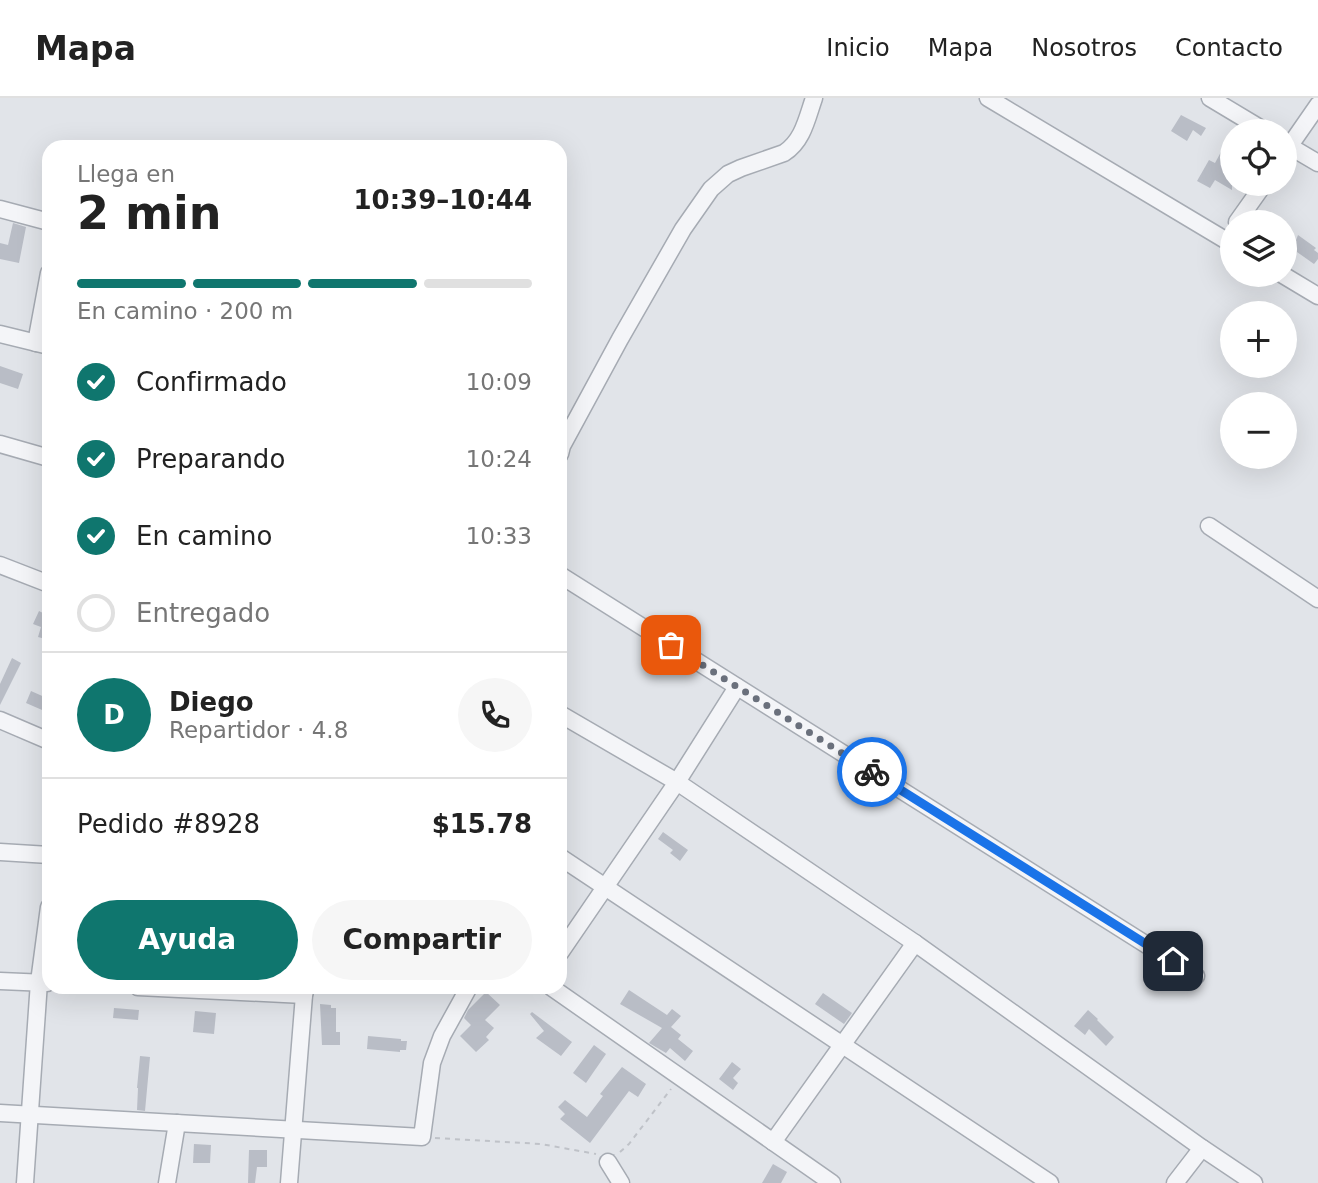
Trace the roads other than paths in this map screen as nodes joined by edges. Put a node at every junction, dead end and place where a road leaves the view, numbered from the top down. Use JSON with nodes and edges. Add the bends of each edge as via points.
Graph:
{"nodes":[{"id":1,"x":814,"y":98,"type":"edge"},
{"id":2,"x":988,"y":98,"type":"edge"},
{"id":3,"x":1210,"y":98,"type":"edge"},
{"id":4,"x":1226,"y":98,"type":"edge"},
{"id":5,"x":1318,"y":105,"type":"edge"},
{"id":6,"x":1245,"y":119,"type":"edge"},
{"id":7,"x":1255,"y":119,"type":"edge"},
{"id":8,"x":1297,"y":129,"type":"edge"},
{"id":9,"x":1297,"y":145,"type":"edge"},
{"id":10,"x":1297,"y":149,"type":"edge"},
{"id":11,"x":1318,"y":154,"type":"edge"},
{"id":12,"x":1318,"y":163,"type":"edge"},
{"id":13,"x":0,"y":209,"type":"edge"},
{"id":14,"x":42,"y":220,"type":"edge"},
{"id":15,"x":1220,"y":232,"type":"edge"},
{"id":16,"x":1297,"y":283,"type":"edge"},
{"id":17,"x":1318,"y":296,"type":"edge"},
{"id":18,"x":0,"y":334,"type":"edge"},
{"id":19,"x":42,"y":345,"type":"edge"},
{"id":20,"x":567,"y":437,"type":"edge"},
{"id":21,"x":0,"y":444,"type":"edge"},
{"id":22,"x":42,"y":455,"type":"edge"},
{"id":23,"x":1209,"y":526,"type":"dead end"},
{"id":24,"x":0,"y":565,"type":"edge"},
{"id":25,"x":567,"y":579,"type":"edge"},
{"id":26,"x":42,"y":581,"type":"edge"},
{"id":27,"x":1318,"y":599,"type":"edge"},
{"id":28,"x":737,"y":687,"type":"junction"},
{"id":29,"x":567,"y":718,"type":"edge"},
{"id":30,"x":0,"y":720,"type":"edge"},
{"id":31,"x":42,"y":738,"type":"edge"},
{"id":32,"x":677,"y":782,"type":"junction"},
{"id":33,"x":0,"y":852,"type":"edge"},
{"id":34,"x":42,"y":855,"type":"edge"},
{"id":35,"x":567,"y":862,"type":"edge"},
{"id":36,"x":604,"y":886,"type":"junction"},
{"id":37,"x":567,"y":942,"type":"edge"},
{"id":38,"x":915,"y":943,"type":"junction"},
{"id":39,"x":1196,"y":976,"type":"dead end"},
{"id":40,"x":0,"y":981,"type":"edge"},
{"id":41,"x":42,"y":982,"type":"edge"},
{"id":42,"x":43,"y":994,"type":"edge"},
{"id":43,"x":305,"y":994,"type":"edge"},
{"id":44,"x":465,"y":994,"type":"edge"},
{"id":45,"x":561,"y":994,"type":"edge"},
{"id":46,"x":843,"y":1045,"type":"junction"},
{"id":47,"x":0,"y":1113,"type":"edge"},
{"id":48,"x":30,"y":1115,"type":"junction"},
{"id":49,"x":177,"y":1123,"type":"junction"},
{"id":50,"x":294,"y":1130,"type":"junction"},
{"id":51,"x":773,"y":1142,"type":"junction"},
{"id":52,"x":1202,"y":1148,"type":"junction"},
{"id":53,"x":608,"y":1162,"type":"road end"},
{"id":54,"x":25,"y":1183,"type":"edge"},
{"id":55,"x":167,"y":1183,"type":"edge"},
{"id":56,"x":289,"y":1183,"type":"edge"},
{"id":57,"x":621,"y":1183,"type":"edge"},
{"id":58,"x":832,"y":1183,"type":"edge"},
{"id":59,"x":1050,"y":1183,"type":"edge"},
{"id":60,"x":1175,"y":1183,"type":"edge"},
{"id":61,"x":1254,"y":1183,"type":"edge"}],
"edges":[{"from":1,"to":20,"type":"street","via":[[800,137],[790,149],[728,174],[711,189],[682,229]]},
{"from":2,"to":15,"type":"street"},
{"from":3,"to":6,"type":"street"},
{"from":4,"to":7,"type":"street"},
{"from":5,"to":8,"type":"street"},
{"from":9,"to":11,"type":"street"},
{"from":10,"to":12,"type":"street"},
{"from":13,"to":14,"type":"street"},
{"from":16,"to":17,"type":"street"},
{"from":18,"to":19,"type":"street"},
{"from":21,"to":22,"type":"street"},
{"from":23,"to":27,"type":"street"},
{"from":24,"to":26,"type":"street"},
{"from":25,"to":28,"type":"street"},
{"from":28,"to":32,"type":"street"},
{"from":28,"to":39,"type":"street"},
{"from":29,"to":32,"type":"street"},
{"from":30,"to":31,"type":"street"},
{"from":32,"to":36,"type":"street"},
{"from":32,"to":38,"type":"street"},
{"from":33,"to":34,"type":"street"},
{"from":35,"to":36,"type":"street"},
{"from":36,"to":37,"type":"street"},
{"from":36,"to":46,"type":"street"},
{"from":38,"to":46,"type":"street"},
{"from":38,"to":52,"type":"street"},
{"from":40,"to":41,"type":"street"},
{"from":42,"to":48,"type":"street"},
{"from":43,"to":50,"type":"street"},
{"from":44,"to":50,"type":"street","via":[[432,1063],[422,1137]]},
{"from":45,"to":51,"type":"street"},
{"from":46,"to":51,"type":"street"},
{"from":46,"to":59,"type":"street"},
{"from":47,"to":48,"type":"street"},
{"from":48,"to":49,"type":"street"},
{"from":48,"to":54,"type":"street"},
{"from":49,"to":50,"type":"street"},
{"from":49,"to":55,"type":"street"},
{"from":50,"to":56,"type":"street"},
{"from":51,"to":58,"type":"street"},
{"from":52,"to":60,"type":"street"},
{"from":52,"to":61,"type":"street"},
{"from":53,"to":57,"type":"street"}]}
